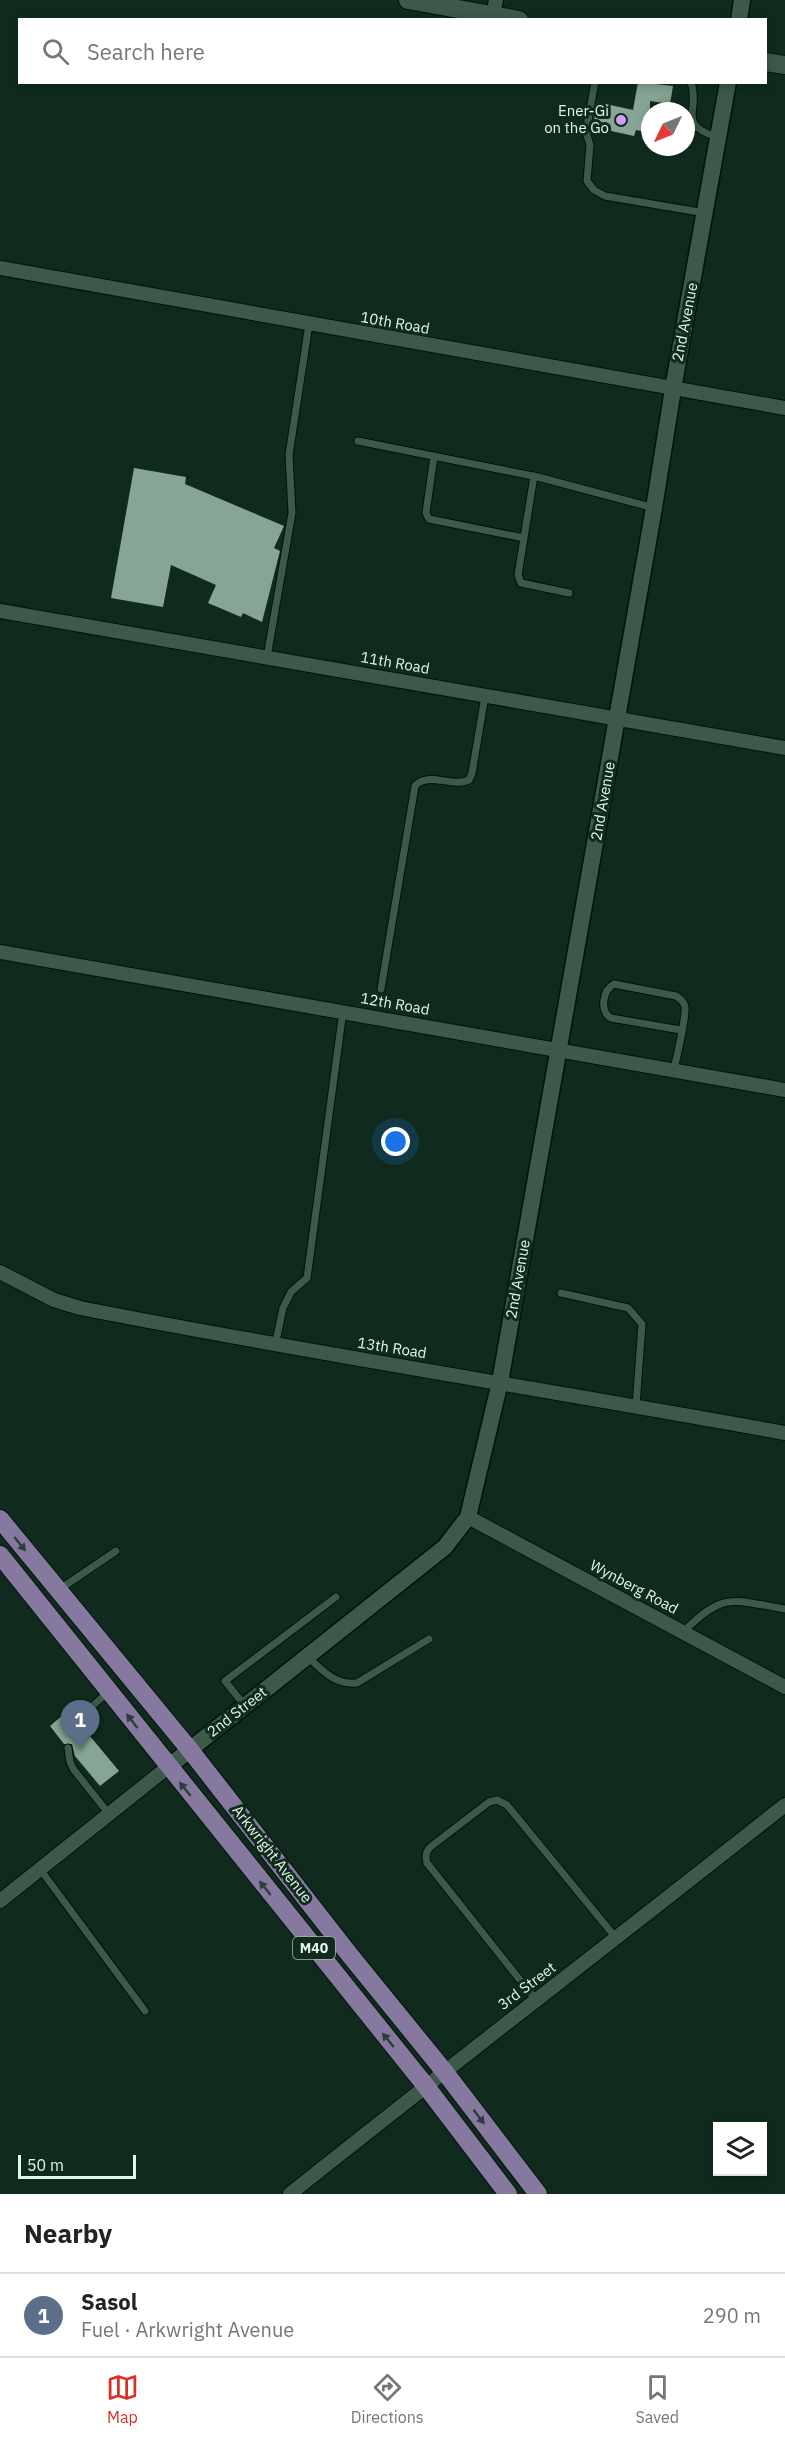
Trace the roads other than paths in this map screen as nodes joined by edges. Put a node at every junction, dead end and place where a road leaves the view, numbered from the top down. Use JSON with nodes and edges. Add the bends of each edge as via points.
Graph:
{"nodes":[{"id":1,"x":408,"y":0,"type":"edge"},
{"id":2,"x":742,"y":0,"type":"edge"},
{"id":3,"x":495,"y":8,"type":"edge"},
{"id":4,"x":515,"y":18,"type":"edge"},
{"id":5,"x":738,"y":18,"type":"edge"},
{"id":6,"x":767,"y":62,"type":"edge"},
{"id":7,"x":785,"y":66,"type":"edge"},
{"id":8,"x":595,"y":84,"type":"edge"},
{"id":9,"x":692,"y":84,"type":"edge"},
{"id":10,"x":729,"y":84,"type":"edge"},
{"id":11,"x":719,"y":138,"type":"junction"},
{"id":12,"x":706,"y":213,"type":"junction"},
{"id":13,"x":0,"y":268,"type":"edge"},
{"id":14,"x":309,"y":324,"type":"junction"},
{"id":15,"x":673,"y":389,"type":"junction"},
{"id":16,"x":785,"y":408,"type":"edge"},
{"id":17,"x":358,"y":441,"type":"dead end"},
{"id":18,"x":434,"y":456,"type":"junction"},
{"id":19,"x":534,"y":476,"type":"junction"},
{"id":20,"x":654,"y":508,"type":"junction"},
{"id":21,"x":524,"y":538,"type":"junction"},
{"id":22,"x":569,"y":594,"type":"dead end"},
{"id":23,"x":0,"y":611,"type":"edge"},
{"id":24,"x":267,"y":657,"type":"junction"},
{"id":25,"x":485,"y":695,"type":"junction"},
{"id":26,"x":617,"y":718,"type":"junction"},
{"id":27,"x":785,"y":748,"type":"edge"},
{"id":28,"x":0,"y":952,"type":"edge"},
{"id":29,"x":381,"y":989,"type":"dead end"},
{"id":30,"x":343,"y":1011,"type":"junction"},
{"id":31,"x":681,"y":1030,"type":"junction"},
{"id":32,"x":559,"y":1049,"type":"junction"},
{"id":33,"x":675,"y":1070,"type":"junction"},
{"id":34,"x":785,"y":1090,"type":"edge"},
{"id":35,"x":0,"y":1272,"type":"edge"},
{"id":36,"x":561,"y":1293,"type":"dead end"},
{"id":37,"x":275,"y":1346,"type":"junction"},
{"id":38,"x":500,"y":1382,"type":"junction"},
{"id":39,"x":636,"y":1406,"type":"junction"},
{"id":40,"x":785,"y":1433,"type":"edge"},
{"id":41,"x":468,"y":1517,"type":"junction"},
{"id":42,"x":0,"y":1519,"type":"edge"},
{"id":43,"x":116,"y":1551,"type":"dead end"},
{"id":44,"x":0,"y":1555,"type":"edge"},
{"id":45,"x":58,"y":1591,"type":"junction"},
{"id":46,"x":336,"y":1597,"type":"dead end"},
{"id":47,"x":785,"y":1609,"type":"edge"},
{"id":48,"x":683,"y":1632,"type":"junction"},
{"id":49,"x":429,"y":1639,"type":"dead end"},
{"id":50,"x":308,"y":1657,"type":"junction"},
{"id":51,"x":785,"y":1687,"type":"edge"},
{"id":52,"x":108,"y":1691,"type":"junction"},
{"id":53,"x":245,"y":1706,"type":"junction"},
{"id":54,"x":77,"y":1720,"type":"dead end"},
{"id":55,"x":68,"y":1748,"type":"dead end"},
{"id":56,"x":190,"y":1750,"type":"junction"},
{"id":57,"x":168,"y":1767,"type":"junction"},
{"id":58,"x":785,"y":1805,"type":"edge"},
{"id":59,"x":109,"y":1814,"type":"junction"},
{"id":60,"x":40,"y":1869,"type":"junction"},
{"id":61,"x":0,"y":1901,"type":"edge"},
{"id":62,"x":616,"y":1938,"type":"junction"},
{"id":63,"x":536,"y":2000,"type":"junction"},
{"id":64,"x":145,"y":2011,"type":"dead end"},
{"id":65,"x":444,"y":2071,"type":"junction"},
{"id":66,"x":425,"y":2085,"type":"junction"},
{"id":67,"x":290,"y":2194,"type":"edge"},
{"id":68,"x":508,"y":2194,"type":"edge"},
{"id":69,"x":538,"y":2194,"type":"edge"}],
"edges":[{"from":1,"to":3,"type":"main road"},
{"from":2,"to":5,"type":"street"},
{"from":3,"to":4,"type":"main road"},
{"from":6,"to":7,"type":"main road"},
{"from":8,"to":12,"type":"lane","via":[[586,132],[590,145],[587,181],[594,190],[605,196]]},
{"from":9,"to":11,"type":"lane","via":[[693,123]]},
{"from":10,"to":11,"type":"street","name":"2nd Avenue"},
{"from":11,"to":12,"type":"street","name":"2nd Avenue"},
{"from":12,"to":15,"type":"street","name":"2nd Avenue"},
{"from":13,"to":14,"type":"street","name":"10th Road"},
{"from":14,"to":15,"type":"street","name":"10th Road"},
{"from":14,"to":24,"type":"lane","via":[[290,448],[292,513]]},
{"from":15,"to":16,"type":"street","name":"10th Road"},
{"from":15,"to":20,"type":"street","name":"2nd Avenue"},
{"from":17,"to":18,"type":"lane"},
{"from":18,"to":19,"type":"lane"},
{"from":18,"to":21,"type":"lane","via":[[426,513],[429,519]]},
{"from":19,"to":20,"type":"lane"},
{"from":19,"to":21,"type":"lane"},
{"from":20,"to":26,"type":"street","name":"2nd Avenue"},
{"from":21,"to":22,"type":"lane","via":[[518,575],[521,583]]},
{"from":23,"to":24,"type":"street","name":"11th Road"},
{"from":24,"to":25,"type":"street","name":"11th Road"},
{"from":25,"to":26,"type":"street","name":"11th Road"},
{"from":25,"to":29,"type":"lane","via":[[469,780],[426,780],[415,786]]},
{"from":26,"to":27,"type":"street","name":"11th Road"},
{"from":26,"to":32,"type":"street","name":"2nd Avenue"},
{"from":28,"to":30,"type":"street","name":"12th Road"},
{"from":30,"to":32,"type":"street","name":"12th Road"},
{"from":30,"to":37,"type":"lane","via":[[307,1278],[291,1292],[283,1308]]},
{"from":31,"to":31,"type":"lane","via":[[685,1007],[676,996],[614,984],[606,991],[603,1009],[611,1018]]},
{"from":31,"to":33,"type":"lane"},
{"from":32,"to":33,"type":"street","name":"12th Road"},
{"from":32,"to":38,"type":"street","name":"2nd Avenue"},
{"from":33,"to":34,"type":"street","name":"12th Road"},
{"from":35,"to":37,"type":"street","name":"13th Road","via":[[80,1308]]},
{"from":36,"to":39,"type":"lane","via":[[628,1308],[638,1317],[643,1331]]},
{"from":37,"to":38,"type":"street","name":"13th Road"},
{"from":38,"to":39,"type":"street","name":"13th Road"},
{"from":38,"to":41,"type":"street","name":"2nd Avenue"},
{"from":39,"to":40,"type":"street","name":"13th Road"},
{"from":41,"to":48,"type":"street","name":"Wynberg Road"},
{"from":41,"to":50,"type":"street","name":"2nd Street","via":[[445,1547]]},
{"from":42,"to":45,"type":"main road","name":"Arkwright Avenue","number":"M40","one_way":true},
{"from":43,"to":45,"type":"lane"},
{"from":44,"to":52,"type":"main road","name":"Arkwright Avenue","number":"M40"},
{"from":45,"to":56,"type":"main road","name":"Arkwright Avenue","number":"M40"},
{"from":46,"to":53,"type":"lane","via":[[225,1681]]},
{"from":47,"to":48,"type":"lane","via":[[726,1601],[712,1606]]},
{"from":48,"to":51,"type":"street","name":"Wynberg Road"},
{"from":49,"to":50,"type":"lane","via":[[357,1683],[336,1681]]},
{"from":50,"to":53,"type":"street","name":"2nd Street"},
{"from":52,"to":54,"type":"lane"},
{"from":57,"to":52,"type":"main road","name":"Arkwright Avenue","number":"M40","one_way":true},
{"from":53,"to":56,"type":"street","name":"2nd Street"},
{"from":55,"to":59,"type":"lane","via":[[74,1770]]},
{"from":56,"to":57,"type":"street","name":"2nd Street"},
{"from":56,"to":65,"type":"main road","name":"Arkwright Avenue","number":"M40"},
{"from":57,"to":59,"type":"street","name":"2nd Street"},
{"from":66,"to":57,"type":"main road","name":"Arkwright Avenue","number":"M40","one_way":true},
{"from":58,"to":62,"type":"street","name":"3rd Street"},
{"from":59,"to":60,"type":"street","name":"2nd Street"},
{"from":60,"to":61,"type":"street","name":"2nd Street"},
{"from":60,"to":64,"type":"lane"},
{"from":62,"to":63,"type":"street","name":"3rd Street"},
{"from":62,"to":63,"type":"lane","via":[[507,1805],[497,1800],[489,1802],[442,1838],[428,1849],[427,1863]]},
{"from":63,"to":65,"type":"street","name":"3rd Street"},
{"from":65,"to":66,"type":"street","name":"3rd Street"},
{"from":65,"to":69,"type":"main road","name":"Arkwright Avenue","number":"M40","one_way":true},
{"from":66,"to":67,"type":"street","name":"3rd Street"},
{"from":66,"to":68,"type":"main road","name":"Arkwright Avenue","number":"M40"}]}
